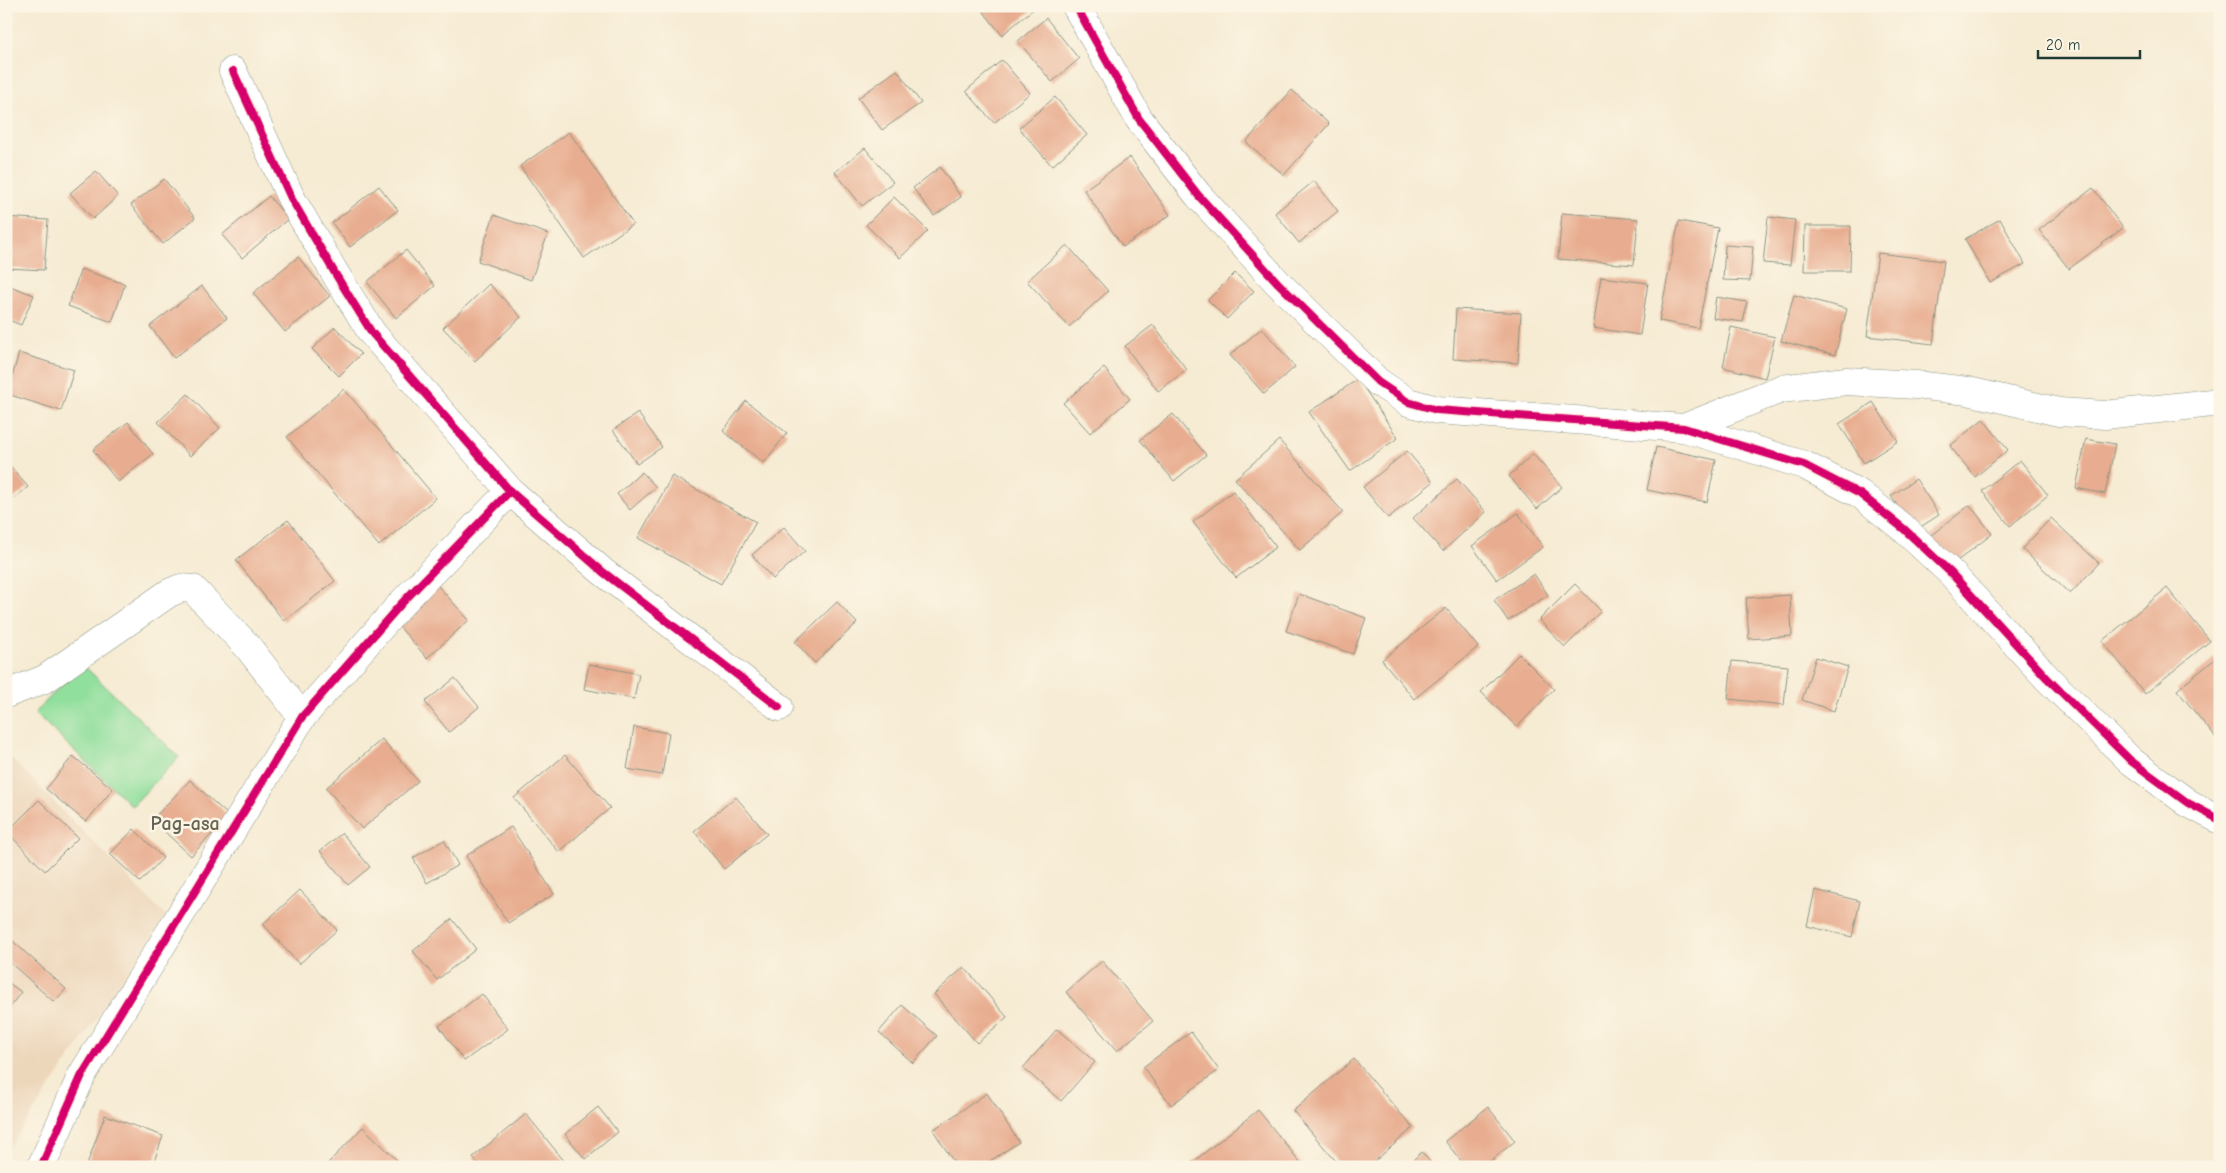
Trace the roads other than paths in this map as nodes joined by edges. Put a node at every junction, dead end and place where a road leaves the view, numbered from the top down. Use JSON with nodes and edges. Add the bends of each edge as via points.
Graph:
{"nodes":[{"id":1,"x":1076,"y":6,"type":"edge"},
{"id":2,"x":233,"y":71,"type":"dead end"},
{"id":3,"x":2220,"y":402,"type":"edge"},
{"id":4,"x":1684,"y":428,"type":"junction"},
{"id":5,"x":510,"y":491,"type":"junction"},
{"id":6,"x":6,"y":694,"type":"edge"},
{"id":7,"x":779,"y":707,"type":"dead end"},
{"id":8,"x":302,"y":717,"type":"junction"},
{"id":9,"x":2220,"y":820,"type":"edge"},
{"id":10,"x":41,"y":1167,"type":"edge"}],
"edges":[{"from":1,"to":4,"type":"street","via":[[1139,119],[1198,195],[1278,283],[1378,382],[1408,402],[1437,410]]},
{"from":2,"to":5,"type":"street","via":[[291,198],[372,333]]},
{"from":3,"to":4,"type":"street","via":[[2105,415],[2059,412],[1968,392],[1916,385],[1846,381],[1782,389]]},
{"from":4,"to":9,"type":"street","via":[[1804,465],[1860,494],[1951,573],[2048,678],[2131,761],[2188,803]]},
{"from":5,"to":7,"type":"street","via":[[603,572]]},
{"from":5,"to":8,"type":"street","via":[[400,604]]},
{"from":6,"to":8,"type":"street","via":[[45,680],[168,593],[193,588],[236,634]]},
{"from":8,"to":10,"type":"street","via":[[82,1075]]}]}
